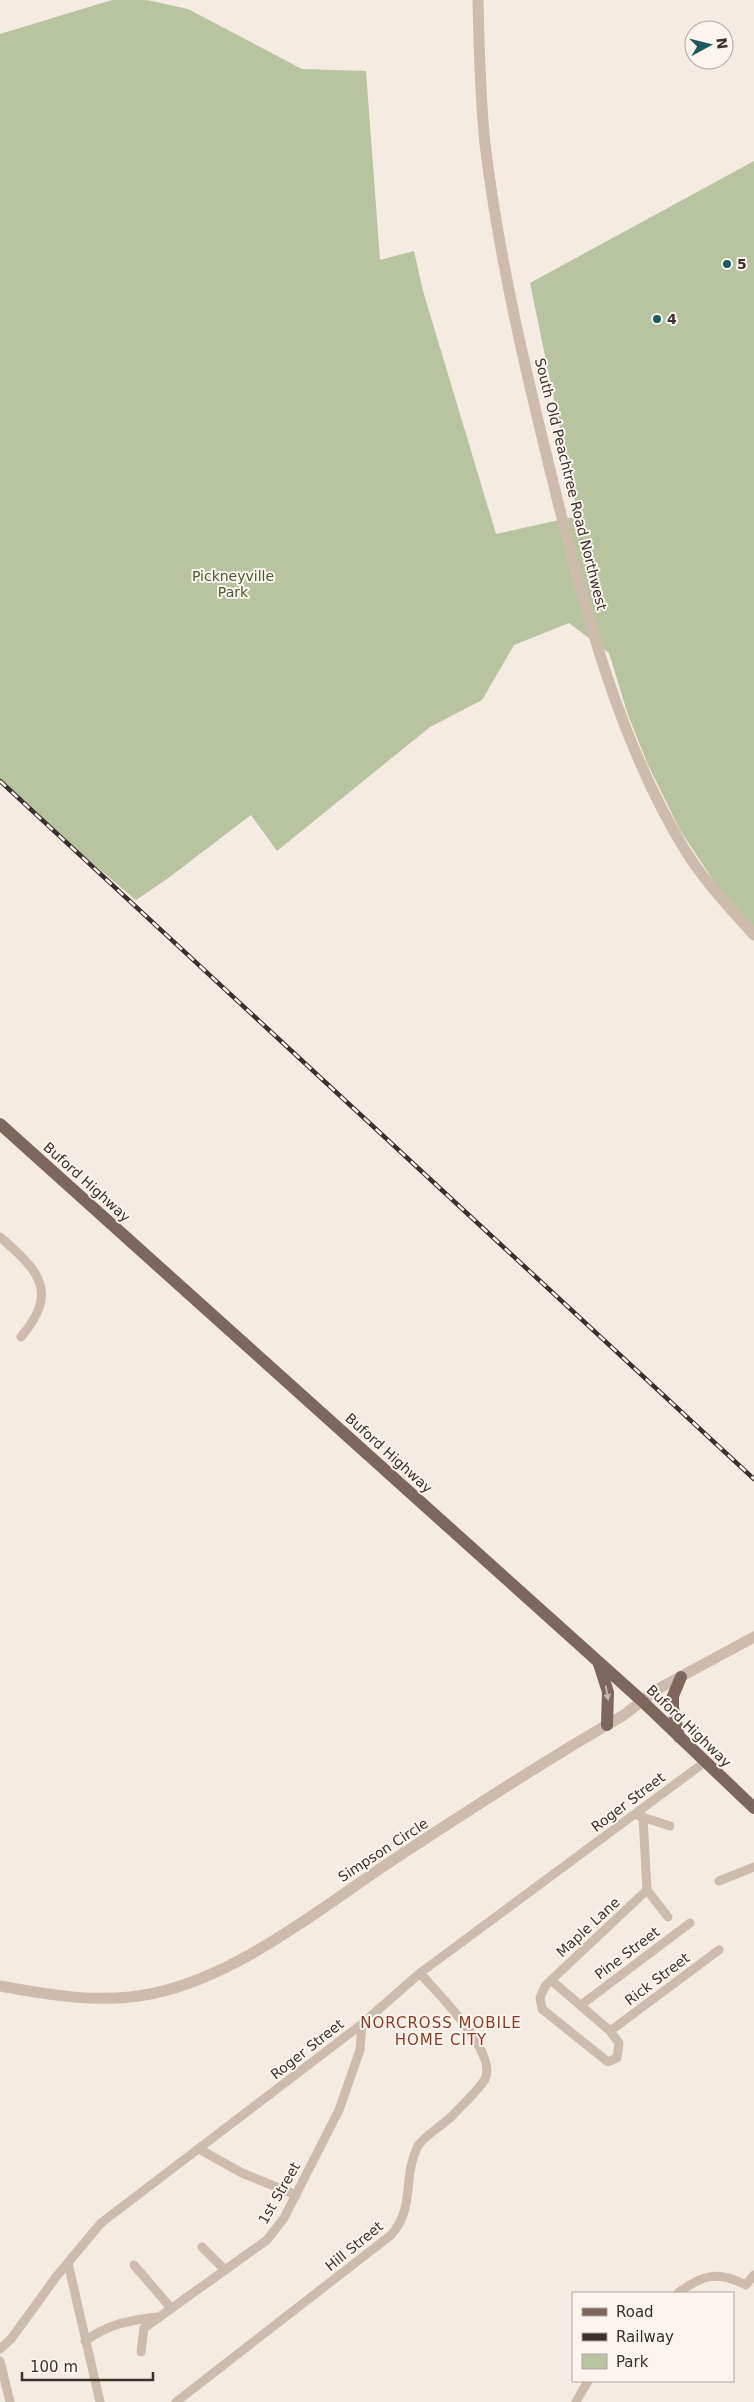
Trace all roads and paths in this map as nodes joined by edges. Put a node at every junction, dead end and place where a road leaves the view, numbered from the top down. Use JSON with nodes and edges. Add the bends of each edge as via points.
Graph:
{"nodes":[{"id":1,"x":478,"y":0,"type":"edge"},
{"id":2,"x":754,"y":935,"type":"edge"},
{"id":3,"x":0,"y":1124,"type":"edge"},
{"id":4,"x":0,"y":1237,"type":"edge"},
{"id":5,"x":21,"y":1337,"type":"dead end"},
{"id":6,"x":754,"y":1637,"type":"edge"},
{"id":7,"x":598,"y":1662,"type":"junction"},
{"id":8,"x":681,"y":1676,"type":"junction"},
{"id":9,"x":641,"y":1700,"type":"junction"},
{"id":10,"x":607,"y":1725,"type":"junction"},
{"id":11,"x":679,"y":1737,"type":"junction"},
{"id":12,"x":705,"y":1762,"type":"junction"},
{"id":13,"x":754,"y":1808,"type":"edge"},
{"id":14,"x":638,"y":1816,"type":"junction"},
{"id":15,"x":670,"y":1826,"type":"dead end"},
{"id":16,"x":754,"y":1867,"type":"edge"},
{"id":17,"x":719,"y":1881,"type":"dead end"},
{"id":18,"x":647,"y":1890,"type":"junction"},
{"id":19,"x":668,"y":1917,"type":"dead end"},
{"id":20,"x":690,"y":1923,"type":"dead end"},
{"id":21,"x":720,"y":1950,"type":"dead end"},
{"id":22,"x":420,"y":1973,"type":"junction"},
{"id":23,"x":551,"y":1980,"type":"junction"},
{"id":24,"x":0,"y":1986,"type":"edge"},
{"id":25,"x":581,"y":2005,"type":"junction"},
{"id":26,"x":362,"y":2024,"type":"junction"},
{"id":27,"x":610,"y":2031,"type":"junction"},
{"id":28,"x":199,"y":2149,"type":"junction"},
{"id":29,"x":296,"y":2195,"type":"junction"},
{"id":30,"x":202,"y":2247,"type":"dead end"},
{"id":31,"x":68,"y":2263,"type":"junction"},
{"id":32,"x":134,"y":2265,"type":"dead end"},
{"id":33,"x":225,"y":2270,"type":"junction"},
{"id":34,"x":754,"y":2275,"type":"edge"},
{"id":35,"x":679,"y":2292,"type":"edge"},
{"id":36,"x":171,"y":2308,"type":"junction"},
{"id":37,"x":157,"y":2317,"type":"junction"},
{"id":38,"x":84,"y":2342,"type":"junction"},
{"id":39,"x":0,"y":2349,"type":"edge"},
{"id":40,"x":141,"y":2352,"type":"dead end"},
{"id":41,"x":0,"y":2361,"type":"edge"},
{"id":42,"x":587,"y":2382,"type":"edge"},
{"id":43,"x":10,"y":2402,"type":"edge"},
{"id":44,"x":100,"y":2402,"type":"edge"},
{"id":45,"x":176,"y":2402,"type":"edge"},
{"id":46,"x":576,"y":2402,"type":"edge"}],
"edges":[{"from":1,"to":2,"type":"street","name":"South Old Peachtree Road Northwest","via":[[483,126],[502,255],[537,415],[586,609],[617,704],[658,798],[695,864]]},
{"from":3,"to":7,"type":"main road","name":"Buford Highway"},
{"from":4,"to":5,"type":"street","via":[[28,1262],[40,1288],[40,1310]]},
{"from":6,"to":8,"type":"street","name":"Simpson Circle"},
{"from":7,"to":9,"type":"main road","name":"Buford Highway"},
{"from":7,"to":10,"type":"main road","one_way":true,"via":[[608,1692]]},
{"from":8,"to":9,"type":"street","name":"Simpson Circle"},
{"from":8,"to":11,"type":"main road","via":[[673,1696]]},
{"from":9,"to":10,"type":"street","name":"Simpson Circle"},
{"from":9,"to":11,"type":"main road","name":"Buford Highway"},
{"from":10,"to":24,"type":"street","name":"Simpson Circle","via":[[280,1935],[201,1979],[150,1994],[113,1998],[78,1997]]},
{"from":11,"to":12,"type":"main road","name":"Buford Highway"},
{"from":12,"to":13,"type":"main road","name":"Buford Highway"},
{"from":12,"to":14,"type":"street","name":"Roger Street"},
{"from":14,"to":15,"type":"street"},
{"from":14,"to":18,"type":"street"},
{"from":14,"to":22,"type":"street","name":"Roger Street"},
{"from":16,"to":17,"type":"street"},
{"from":18,"to":19,"type":"street"},
{"from":18,"to":23,"type":"street","name":"Maple Lane"},
{"from":20,"to":25,"type":"street","name":"Pine Street"},
{"from":21,"to":27,"type":"street","name":"Rick Street"},
{"from":22,"to":26,"type":"street","name":"Roger Street"},
{"from":22,"to":45,"type":"street","name":"Hill Street","via":[[475,2037],[488,2064],[485,2079],[442,2127],[419,2144],[411,2164],[406,2208],[401,2224],[391,2235]]},
{"from":23,"to":25,"type":"street"},
{"from":23,"to":27,"type":"street","via":[[540,1997],[542,2009],[608,2062],[617,2058],[619,2053],[619,2044]]},
{"from":25,"to":27,"type":"street"},
{"from":26,"to":28,"type":"street","name":"Roger Street"},
{"from":26,"to":29,"type":"street","name":"1st Street","via":[[360,2050],[339,2110]]},
{"from":28,"to":29,"type":"street","via":[[242,2174]]},
{"from":28,"to":31,"type":"street","name":"Roger Street","via":[[101,2223]]},
{"from":29,"to":33,"type":"street","name":"1st Street","via":[[267,2240]]},
{"from":30,"to":33,"type":"street"},
{"from":31,"to":38,"type":"street"},
{"from":31,"to":39,"type":"street","name":"Roger Street"},
{"from":32,"to":36,"type":"street"},
{"from":33,"to":36,"type":"street","name":"1st Street"},
{"from":34,"to":35,"type":"street","via":[[746,2285],[722,2276],[705,2277]]},
{"from":36,"to":37,"type":"street","name":"1st Street"},
{"from":37,"to":38,"type":"street","via":[[119,2322]]},
{"from":37,"to":40,"type":"street","name":"1st Street","via":[[144,2328]]},
{"from":38,"to":44,"type":"street"},
{"from":41,"to":43,"type":"street"},
{"from":42,"to":46,"type":"street"}]}
